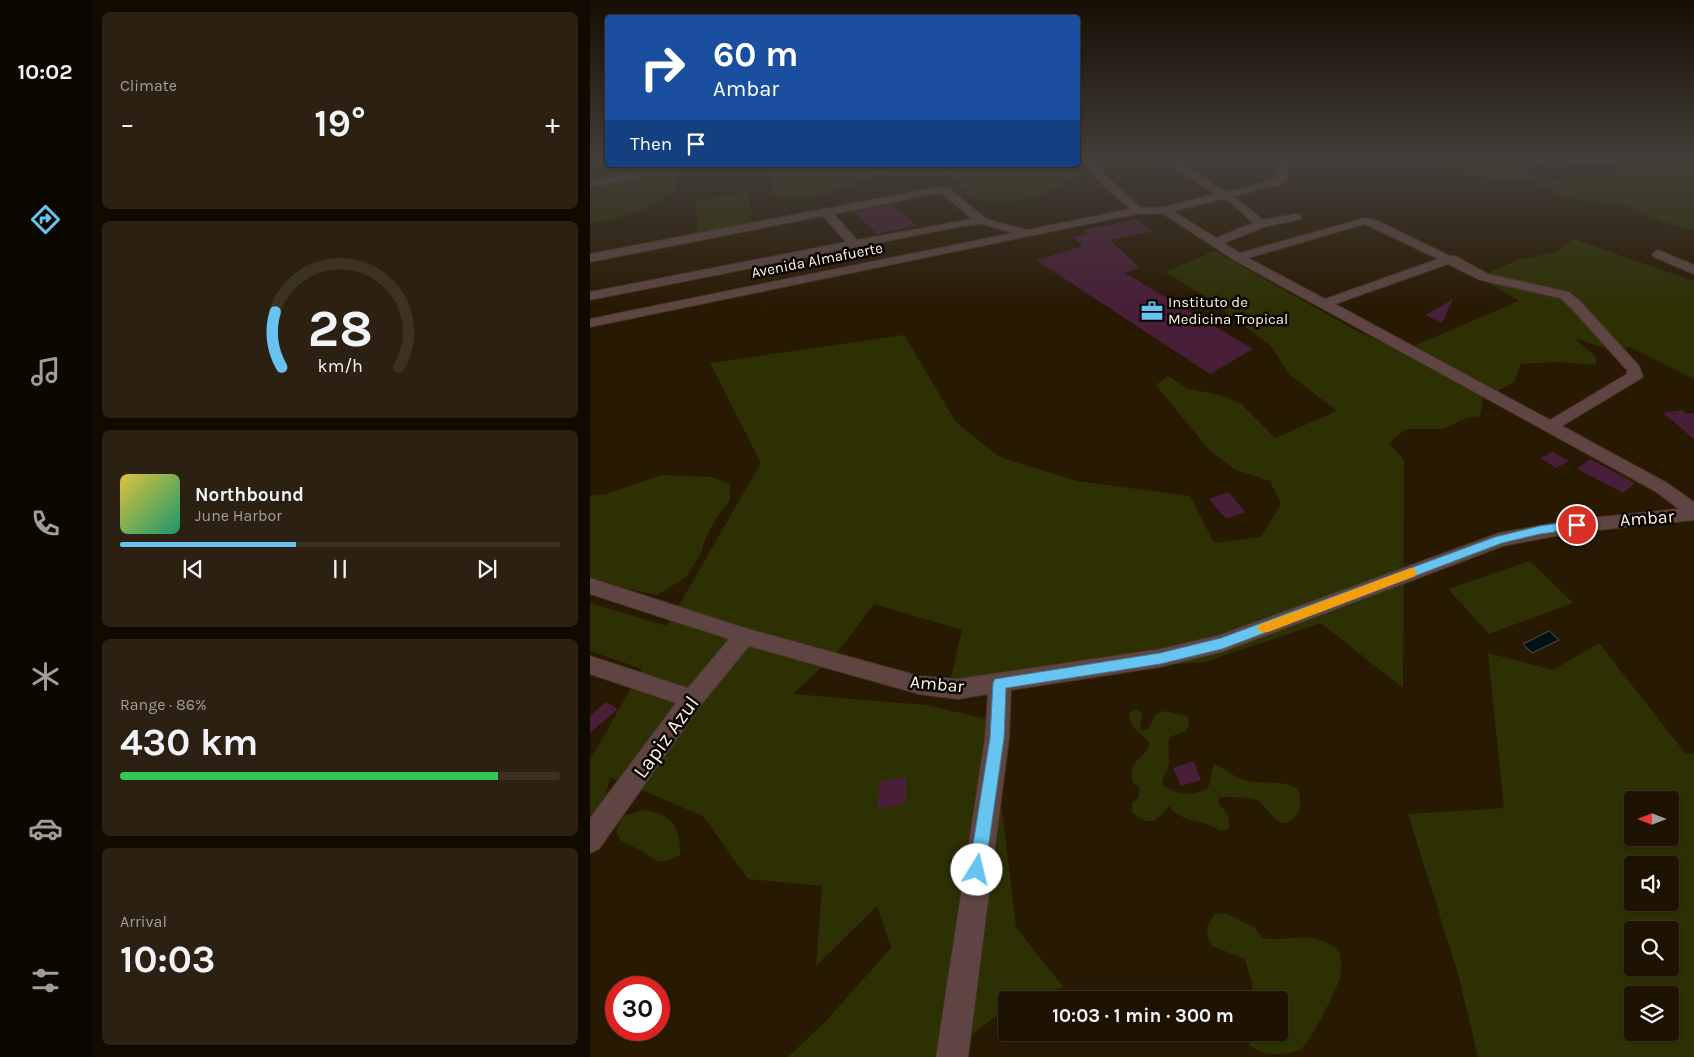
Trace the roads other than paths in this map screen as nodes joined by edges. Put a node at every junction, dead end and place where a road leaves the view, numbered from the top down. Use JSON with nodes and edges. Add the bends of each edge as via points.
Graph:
{"nodes":[{"id":1,"x":840,"y":209,"type":"edge"},
{"id":2,"x":968,"y":209,"type":"edge"},
{"id":3,"x":1167,"y":209,"type":"edge"},
{"id":4,"x":1245,"y":209,"type":"edge"},
{"id":5,"x":1164,"y":210,"type":"junction"},
{"id":6,"x":1138,"y":211,"type":"joint"},
{"id":7,"x":826,"y":212,"type":"junction"},
{"id":8,"x":1296,"y":217,"type":"dead end"},
{"id":9,"x":982,"y":221,"type":"junction"},
{"id":10,"x":1261,"y":224,"type":"junction"},
{"id":11,"x":1026,"y":233,"type":"junction"},
{"id":12,"x":1217,"y":242,"type":"junction"},
{"id":13,"x":854,"y":244,"type":"junction"},
{"id":14,"x":1658,"y":254,"type":"dead end"},
{"id":15,"x":1238,"y":257,"type":"junction"},
{"id":16,"x":590,"y":258,"type":"edge"},
{"id":17,"x":1451,"y":259,"type":"junction"},
{"id":18,"x":1694,"y":270,"type":"edge"},
{"id":19,"x":590,"y":296,"type":"edge"},
{"id":20,"x":1324,"y":304,"type":"junction"},
{"id":21,"x":590,"y":323,"type":"edge"},
{"id":22,"x":1550,"y":426,"type":"junction"},
{"id":23,"x":1694,"y":513,"type":"edge"},
{"id":24,"x":590,"y":586,"type":"edge"},
{"id":25,"x":744,"y":636,"type":"junction"},
{"id":26,"x":590,"y":665,"type":"edge"},
{"id":27,"x":1000,"y":683,"type":"junction"},
{"id":28,"x":692,"y":699,"type":"junction"},
{"id":29,"x":590,"y":840,"type":"edge"},
{"id":30,"x":952,"y":1057,"type":"edge"}],
"edges":[{"from":1,"to":7,"type":"street"},
{"from":2,"to":9,"type":"street"},
{"from":3,"to":5,"type":"street"},
{"from":4,"to":10,"type":"street"},
{"from":5,"to":6,"type":"street","name":"Avenida Almafuerte"},
{"from":5,"to":12,"type":"street"},
{"from":6,"to":11,"type":"street","name":"Avenida Almafuerte"},
{"from":7,"to":13,"type":"street"},
{"from":7,"to":16,"type":"street"},
{"from":8,"to":10,"type":"street"},
{"from":9,"to":11,"type":"street"},
{"from":9,"to":13,"type":"street"},
{"from":10,"to":12,"type":"street"},
{"from":11,"to":21,"type":"street","name":"Avenida Almafuerte"},
{"from":12,"to":15,"type":"street"},
{"from":13,"to":19,"type":"street"},
{"from":14,"to":18,"type":"street"},
{"from":15,"to":17,"type":"street","via":[[1365,221]]},
{"from":15,"to":20,"type":"street"},
{"from":17,"to":20,"type":"street"},
{"from":17,"to":22,"type":"street","via":[[1484,277],[1564,295],[1634,369],[1635,376]]},
{"from":20,"to":22,"type":"street"},
{"from":22,"to":23,"type":"street","via":[[1661,487]]},
{"from":23,"to":27,"type":"street","name":"Ambar","via":[[1550,528],[1499,540],[1222,643],[1160,658]]},
{"from":24,"to":25,"type":"street","name":"Ambar"},
{"from":25,"to":27,"type":"street","name":"Ambar","via":[[919,685],[958,689]]},
{"from":25,"to":28,"type":"street","name":"Lapiz Azul"},
{"from":26,"to":28,"type":"street"},
{"from":27,"to":30,"type":"street","via":[[997,738]]},
{"from":28,"to":29,"type":"street","name":"Lapiz Azul"}]}
